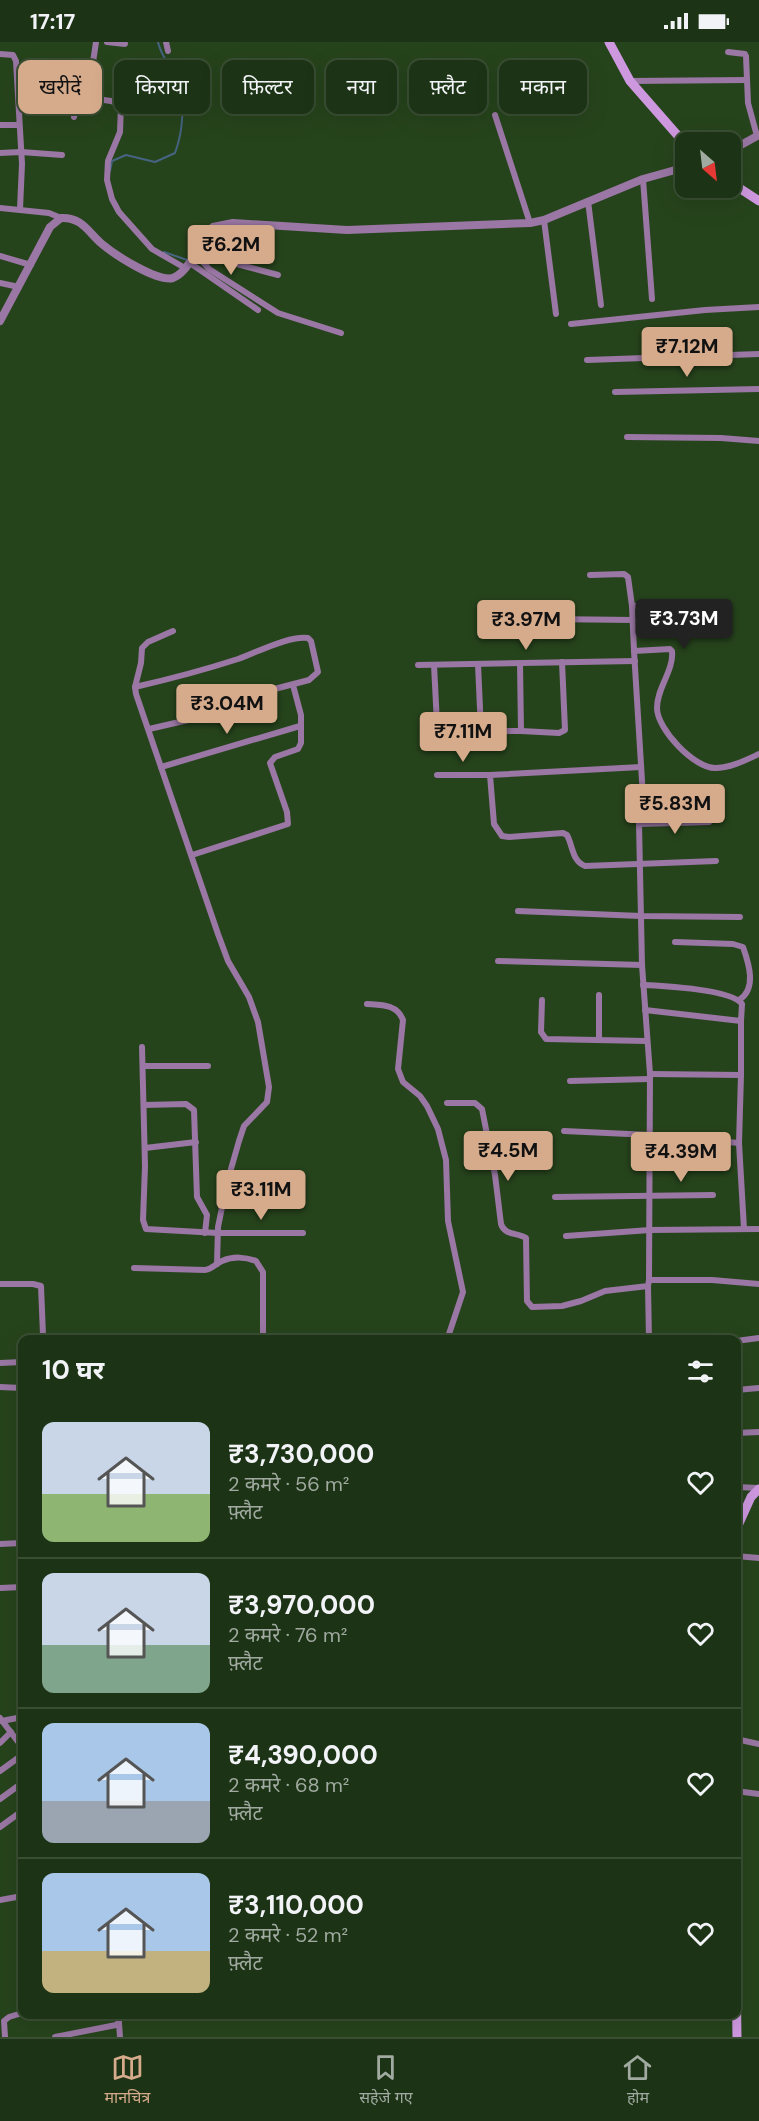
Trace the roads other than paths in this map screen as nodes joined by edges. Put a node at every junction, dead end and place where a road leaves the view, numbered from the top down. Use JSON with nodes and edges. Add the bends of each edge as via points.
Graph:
{"nodes":[{"id":1,"x":96,"y":42,"type":"edge"},
{"id":2,"x":107,"y":42,"type":"edge"},
{"id":3,"x":166,"y":42,"type":"edge"},
{"id":4,"x":609,"y":42,"type":"edge"},
{"id":5,"x":125,"y":45,"type":"dead end"},
{"id":6,"x":168,"y":51,"type":"dead end"},
{"id":7,"x":728,"y":52,"type":"dead end"},
{"id":8,"x":0,"y":54,"type":"edge"},
{"id":9,"x":93,"y":60,"type":"edge"},
{"id":10,"x":747,"y":80,"type":"junction"},
{"id":11,"x":630,"y":81,"type":"junction"},
{"id":12,"x":102,"y":100,"type":"edge"},
{"id":13,"x":75,"y":114,"type":"edge"},
{"id":14,"x":495,"y":115,"type":"dead end"},
{"id":15,"x":74,"y":117,"type":"dead end"},
{"id":16,"x":0,"y":125,"type":"edge"},
{"id":17,"x":19,"y":125,"type":"junction"},
{"id":18,"x":675,"y":132,"type":"edge"},
{"id":19,"x":758,"y":136,"type":"edge"},
{"id":20,"x":741,"y":145,"type":"edge"},
{"id":21,"x":21,"y":152,"type":"junction"},
{"id":22,"x":0,"y":153,"type":"edge"},
{"id":23,"x":62,"y":155,"type":"dead end"},
{"id":24,"x":675,"y":170,"type":"edge"},
{"id":25,"x":644,"y":179,"type":"junction"},
{"id":26,"x":741,"y":189,"type":"edge"},
{"id":27,"x":588,"y":201,"type":"junction"},
{"id":28,"x":759,"y":201,"type":"edge"},
{"id":29,"x":0,"y":208,"type":"edge"},
{"id":30,"x":21,"y":209,"type":"junction"},
{"id":31,"x":61,"y":218,"type":"junction"},
{"id":32,"x":543,"y":220,"type":"junction"},
{"id":33,"x":530,"y":223,"type":"junction"},
{"id":34,"x":0,"y":256,"type":"edge"},
{"id":35,"x":192,"y":260,"type":"junction"},
{"id":36,"x":31,"y":265,"type":"junction"},
{"id":37,"x":278,"y":275,"type":"dead end"},
{"id":38,"x":0,"y":283,"type":"edge"},
{"id":39,"x":19,"y":287,"type":"junction"},
{"id":40,"x":652,"y":298,"type":"dead end"},
{"id":41,"x":601,"y":305,"type":"dead end"},
{"id":42,"x":759,"y":307,"type":"edge"},
{"id":43,"x":258,"y":310,"type":"dead end"},
{"id":44,"x":556,"y":314,"type":"dead end"},
{"id":45,"x":1,"y":318,"type":"edge"},
{"id":46,"x":571,"y":324,"type":"dead end"},
{"id":47,"x":341,"y":333,"type":"dead end"},
{"id":48,"x":759,"y":354,"type":"edge"},
{"id":49,"x":587,"y":360,"type":"dead end"},
{"id":50,"x":759,"y":389,"type":"edge"},
{"id":51,"x":615,"y":392,"type":"dead end"},
{"id":52,"x":627,"y":437,"type":"dead end"},
{"id":53,"x":759,"y":441,"type":"edge"},
{"id":54,"x":590,"y":575,"type":"dead end"},
{"id":55,"x":674,"y":605,"type":"dead end"},
{"id":56,"x":632,"y":606,"type":"junction"},
{"id":57,"x":548,"y":620,"type":"dead end"},
{"id":58,"x":633,"y":620,"type":"junction"},
{"id":59,"x":173,"y":631,"type":"dead end"},
{"id":60,"x":634,"y":651,"type":"junction"},
{"id":61,"x":635,"y":661,"type":"junction"},
{"id":62,"x":562,"y":662,"type":"junction"},
{"id":63,"x":520,"y":663,"type":"junction"},
{"id":64,"x":434,"y":664,"type":"junction"},
{"id":65,"x":478,"y":664,"type":"junction"},
{"id":66,"x":418,"y":665,"type":"dead end"},
{"id":67,"x":293,"y":685,"type":"junction"},
{"id":68,"x":135,"y":687,"type":"junction"},
{"id":69,"x":300,"y":726,"type":"junction"},
{"id":70,"x":149,"y":729,"type":"junction"},
{"id":71,"x":481,"y":731,"type":"junction"},
{"id":72,"x":521,"y":731,"type":"junction"},
{"id":73,"x":759,"y":754,"type":"edge"},
{"id":74,"x":161,"y":767,"type":"junction"},
{"id":75,"x":641,"y":767,"type":"junction"},
{"id":76,"x":490,"y":775,"type":"junction"},
{"id":77,"x":437,"y":776,"type":"dead end"},
{"id":78,"x":709,"y":822,"type":"dead end"},
{"id":79,"x":639,"y":824,"type":"junction"},
{"id":80,"x":192,"y":855,"type":"junction"},
{"id":81,"x":716,"y":861,"type":"dead end"},
{"id":82,"x":640,"y":863,"type":"junction"},
{"id":83,"x":518,"y":911,"type":"dead end"},
{"id":84,"x":641,"y":916,"type":"junction"},
{"id":85,"x":740,"y":917,"type":"dead end"},
{"id":86,"x":675,"y":942,"type":"dead end"},
{"id":87,"x":498,"y":962,"type":"dead end"},
{"id":88,"x":642,"y":965,"type":"junction"},
{"id":89,"x":643,"y":985,"type":"junction"},
{"id":90,"x":600,"y":995,"type":"dead end"},
{"id":91,"x":542,"y":1000,"type":"dead end"},
{"id":92,"x":739,"y":1000,"type":"junction"},
{"id":93,"x":367,"y":1004,"type":"dead end"},
{"id":94,"x":645,"y":1010,"type":"junction"},
{"id":95,"x":741,"y":1021,"type":"junction"},
{"id":96,"x":599,"y":1040,"type":"junction"},
{"id":97,"x":646,"y":1041,"type":"junction"},
{"id":98,"x":142,"y":1047,"type":"dead end"},
{"id":99,"x":143,"y":1066,"type":"junction"},
{"id":100,"x":208,"y":1066,"type":"dead end"},
{"id":101,"x":741,"y":1075,"type":"junction"},
{"id":102,"x":650,"y":1076,"type":"junction"},
{"id":103,"x":570,"y":1081,"type":"dead end"},
{"id":104,"x":447,"y":1103,"type":"dead end"},
{"id":105,"x":144,"y":1105,"type":"junction"},
{"id":106,"x":564,"y":1131,"type":"dead end"},
{"id":107,"x":650,"y":1135,"type":"junction"},
{"id":108,"x":196,"y":1143,"type":"junction"},
{"id":109,"x":739,"y":1143,"type":"junction"},
{"id":110,"x":145,"y":1148,"type":"junction"},
{"id":111,"x":650,"y":1195,"type":"junction"},
{"id":112,"x":713,"y":1195,"type":"dead end"},
{"id":113,"x":555,"y":1197,"type":"dead end"},
{"id":114,"x":759,"y":1228,"type":"edge"},
{"id":115,"x":744,"y":1229,"type":"junction"},
{"id":116,"x":650,"y":1230,"type":"junction"},
{"id":117,"x":206,"y":1233,"type":"junction"},
{"id":118,"x":218,"y":1233,"type":"junction"},
{"id":119,"x":303,"y":1233,"type":"dead end"},
{"id":120,"x":566,"y":1236,"type":"dead end"},
{"id":121,"x":217,"y":1264,"type":"junction"},
{"id":122,"x":134,"y":1268,"type":"dead end"},
{"id":123,"x":648,"y":1283,"type":"junction"},
{"id":124,"x":0,"y":1284,"type":"edge"},
{"id":125,"x":759,"y":1284,"type":"edge"},
{"id":126,"x":43,"y":1335,"type":"dead end"},
{"id":127,"x":263,"y":1335,"type":"edge"},
{"id":128,"x":449,"y":1335,"type":"edge"},
{"id":129,"x":649,"y":1335,"type":"edge"},
{"id":130,"x":759,"y":1338,"type":"edge"},
{"id":131,"x":741,"y":1340,"type":"edge"},
{"id":132,"x":18,"y":1362,"type":"edge"},
{"id":133,"x":0,"y":1363,"type":"edge"},
{"id":134,"x":0,"y":1387,"type":"edge"},
{"id":135,"x":18,"y":1388,"type":"edge"},
{"id":136,"x":759,"y":1388,"type":"edge"},
{"id":137,"x":741,"y":1390,"type":"edge"},
{"id":138,"x":759,"y":1432,"type":"edge"},
{"id":139,"x":741,"y":1433,"type":"edge"},
{"id":140,"x":741,"y":1487,"type":"edge"},
{"id":141,"x":759,"y":1488,"type":"edge"},
{"id":142,"x":741,"y":1519,"type":"edge"},
{"id":143,"x":18,"y":1543,"type":"edge"},
{"id":144,"x":0,"y":1544,"type":"edge"},
{"id":145,"x":741,"y":1556,"type":"edge"},
{"id":146,"x":759,"y":1558,"type":"edge"},
{"id":147,"x":18,"y":1587,"type":"edge"},
{"id":148,"x":0,"y":1588,"type":"edge"},
{"id":149,"x":18,"y":1717,"type":"edge"},
{"id":150,"x":1,"y":1719,"type":"edge"},
{"id":151,"x":11,"y":1732,"type":"junction"},
{"id":152,"x":741,"y":1740,"type":"edge"},
{"id":153,"x":18,"y":1742,"type":"edge"},
{"id":154,"x":0,"y":1743,"type":"edge"},
{"id":155,"x":759,"y":1744,"type":"edge"},
{"id":156,"x":18,"y":1758,"type":"edge"},
{"id":157,"x":0,"y":1771,"type":"edge"},
{"id":158,"x":18,"y":1787,"type":"edge"},
{"id":159,"x":741,"y":1792,"type":"edge"},
{"id":160,"x":759,"y":1794,"type":"edge"},
{"id":161,"x":0,"y":1799,"type":"edge"},
{"id":162,"x":18,"y":1814,"type":"edge"},
{"id":163,"x":0,"y":1827,"type":"edge"},
{"id":164,"x":18,"y":1897,"type":"edge"},
{"id":165,"x":0,"y":1900,"type":"edge"},
{"id":166,"x":18,"y":2014,"type":"edge"},
{"id":167,"x":118,"y":2019,"type":"edge"},
{"id":168,"x":737,"y":2019,"type":"edge"},
{"id":169,"x":118,"y":2023,"type":"junction"},
{"id":170,"x":5,"y":2037,"type":"edge"},
{"id":171,"x":55,"y":2037,"type":"edge"},
{"id":172,"x":120,"y":2037,"type":"edge"},
{"id":173,"x":737,"y":2037,"type":"edge"}],
"edges":[{"from":1,"to":9,"type":"street"},
{"from":2,"to":5,"type":"street"},
{"from":3,"to":6,"type":"street"},
{"from":4,"to":11,"type":"main road"},
{"from":7,"to":10,"type":"street","via":[[746,55]]},
{"from":8,"to":17,"type":"street","via":[[16,59]]},
{"from":10,"to":11,"type":"street"},
{"from":10,"to":19,"type":"street","via":[[748,102]]},
{"from":11,"to":18,"type":"main road"},
{"from":12,"to":35,"type":"street","via":[[121,105],[120,132],[108,160],[107,180],[118,212],[152,249]]},
{"from":13,"to":15,"type":"street"},
{"from":14,"to":33,"type":"street"},
{"from":16,"to":17,"type":"street"},
{"from":17,"to":21,"type":"street"},
{"from":19,"to":20,"type":"street"},
{"from":21,"to":22,"type":"street"},
{"from":21,"to":23,"type":"street"},
{"from":21,"to":30,"type":"street"},
{"from":24,"to":25,"type":"street"},
{"from":25,"to":27,"type":"street"},
{"from":25,"to":40,"type":"street"},
{"from":26,"to":28,"type":"main road"},
{"from":27,"to":32,"type":"street"},
{"from":27,"to":41,"type":"street"},
{"from":29,"to":30,"type":"street"},
{"from":30,"to":31,"type":"street"},
{"from":31,"to":35,"type":"street","via":[[82,223],[106,247],[156,276],[174,278]]},
{"from":31,"to":36,"type":"street","via":[[51,227]]},
{"from":32,"to":33,"type":"street"},
{"from":32,"to":44,"type":"street"},
{"from":33,"to":35,"type":"street","via":[[347,230],[233,223],[213,227]]},
{"from":34,"to":36,"type":"street"},
{"from":35,"to":37,"type":"street"},
{"from":35,"to":43,"type":"street"},
{"from":35,"to":47,"type":"street","via":[[202,261],[284,315]]},
{"from":36,"to":39,"type":"street"},
{"from":38,"to":39,"type":"street"},
{"from":39,"to":45,"type":"street"},
{"from":42,"to":46,"type":"street"},
{"from":48,"to":49,"type":"street"},
{"from":50,"to":51,"type":"street"},
{"from":52,"to":53,"type":"street"},
{"from":54,"to":56,"type":"street","via":[[624,574],[628,577]]},
{"from":55,"to":56,"type":"street"},
{"from":56,"to":58,"type":"street"},
{"from":57,"to":58,"type":"street"},
{"from":58,"to":60,"type":"street"},
{"from":59,"to":68,"type":"street","via":[[142,648]]},
{"from":60,"to":61,"type":"street"},
{"from":60,"to":73,"type":"street","via":[[672,651],[657,710],[679,748],[698,762],[715,768]]},
{"from":61,"to":62,"type":"street"},
{"from":61,"to":75,"type":"street"},
{"from":62,"to":63,"type":"street"},
{"from":62,"to":72,"type":"street","via":[[565,730]]},
{"from":63,"to":65,"type":"street"},
{"from":63,"to":72,"type":"street"},
{"from":64,"to":65,"type":"street"},
{"from":64,"to":66,"type":"street"},
{"from":64,"to":71,"type":"street","via":[[437,724],[441,732]]},
{"from":65,"to":71,"type":"street"},
{"from":67,"to":68,"type":"street","via":[[318,672],[308,638],[287,640],[230,662]]},
{"from":67,"to":69,"type":"street"},
{"from":67,"to":70,"type":"street","via":[[221,703],[196,718]]},
{"from":68,"to":70,"type":"street"},
{"from":69,"to":74,"type":"street"},
{"from":69,"to":80,"type":"street","via":[[300,748],[275,757],[270,763],[288,824]]},
{"from":70,"to":74,"type":"street"},
{"from":71,"to":72,"type":"street"},
{"from":74,"to":80,"type":"street"},
{"from":75,"to":76,"type":"street"},
{"from":75,"to":79,"type":"street"},
{"from":76,"to":77,"type":"street"},
{"from":76,"to":82,"type":"street","via":[[494,824],[502,836],[563,833],[569,838],[575,858],[585,866]]},
{"from":78,"to":79,"type":"street"},
{"from":79,"to":82,"type":"street"},
{"from":80,"to":118,"type":"street","via":[[228,961],[255,1014],[269,1087],[267,1101],[244,1126],[227,1183]]},
{"from":81,"to":82,"type":"street"},
{"from":82,"to":84,"type":"street"},
{"from":83,"to":84,"type":"street"},
{"from":84,"to":85,"type":"street"},
{"from":84,"to":88,"type":"street"},
{"from":86,"to":92,"type":"street","via":[[743,947],[750,987]]},
{"from":87,"to":88,"type":"street"},
{"from":88,"to":89,"type":"street"},
{"from":89,"to":92,"type":"street","via":[[698,989]]},
{"from":89,"to":94,"type":"street"},
{"from":90,"to":96,"type":"street"},
{"from":91,"to":96,"type":"street","via":[[544,1038]]},
{"from":92,"to":95,"type":"street"},
{"from":93,"to":128,"type":"street","via":[[391,1007],[400,1013],[400,1076],[427,1106],[446,1160],[448,1221],[463,1292]]},
{"from":94,"to":95,"type":"street"},
{"from":94,"to":97,"type":"street"},
{"from":95,"to":101,"type":"street"},
{"from":96,"to":97,"type":"street"},
{"from":97,"to":102,"type":"street"},
{"from":98,"to":99,"type":"street"},
{"from":99,"to":100,"type":"street"},
{"from":99,"to":105,"type":"street"},
{"from":101,"to":102,"type":"street"},
{"from":101,"to":109,"type":"street"},
{"from":102,"to":103,"type":"street"},
{"from":102,"to":107,"type":"street"},
{"from":104,"to":123,"type":"street","via":[[475,1103],[482,1109],[501,1224],[506,1232],[526,1238],[529,1305],[562,1306],[605,1291]]},
{"from":105,"to":108,"type":"street","via":[[192,1107]]},
{"from":105,"to":110,"type":"street"},
{"from":106,"to":107,"type":"street"},
{"from":107,"to":109,"type":"street"},
{"from":107,"to":111,"type":"street"},
{"from":108,"to":110,"type":"street"},
{"from":108,"to":117,"type":"street","via":[[197,1197],[207,1215]]},
{"from":109,"to":115,"type":"street"},
{"from":110,"to":117,"type":"street","via":[[146,1228]]},
{"from":111,"to":112,"type":"street"},
{"from":111,"to":113,"type":"street"},
{"from":111,"to":116,"type":"street"},
{"from":114,"to":115,"type":"street"},
{"from":115,"to":116,"type":"street"},
{"from":116,"to":120,"type":"street"},
{"from":116,"to":123,"type":"street"},
{"from":117,"to":118,"type":"street"},
{"from":118,"to":119,"type":"street"},
{"from":118,"to":121,"type":"street"},
{"from":121,"to":122,"type":"street","via":[[205,1270]]},
{"from":121,"to":127,"type":"street","via":[[237,1257],[256,1261],[262,1268]]},
{"from":123,"to":125,"type":"street","via":[[712,1280]]},
{"from":123,"to":129,"type":"street"},
{"from":124,"to":126,"type":"street","via":[[41,1286]]},
{"from":130,"to":131,"type":"street"},
{"from":132,"to":133,"type":"street"},
{"from":134,"to":135,"type":"street"},
{"from":136,"to":137,"type":"street"},
{"from":138,"to":139,"type":"street"},
{"from":140,"to":141,"type":"street"},
{"from":141,"to":142,"type":"main road"},
{"from":143,"to":144,"type":"street"},
{"from":145,"to":146,"type":"street"},
{"from":147,"to":148,"type":"street"},
{"from":149,"to":150,"type":"street"},
{"from":150,"to":151,"type":"street"},
{"from":151,"to":153,"type":"street"},
{"from":151,"to":154,"type":"street"},
{"from":152,"to":155,"type":"street"},
{"from":156,"to":157,"type":"street"},
{"from":158,"to":161,"type":"street"},
{"from":159,"to":160,"type":"street"},
{"from":162,"to":163,"type":"street"},
{"from":164,"to":165,"type":"street"},
{"from":166,"to":170,"type":"street","via":[[4,2021]]},
{"from":167,"to":169,"type":"street"},
{"from":168,"to":173,"type":"main road"},
{"from":169,"to":171,"type":"street"},
{"from":169,"to":172,"type":"street"}]}
